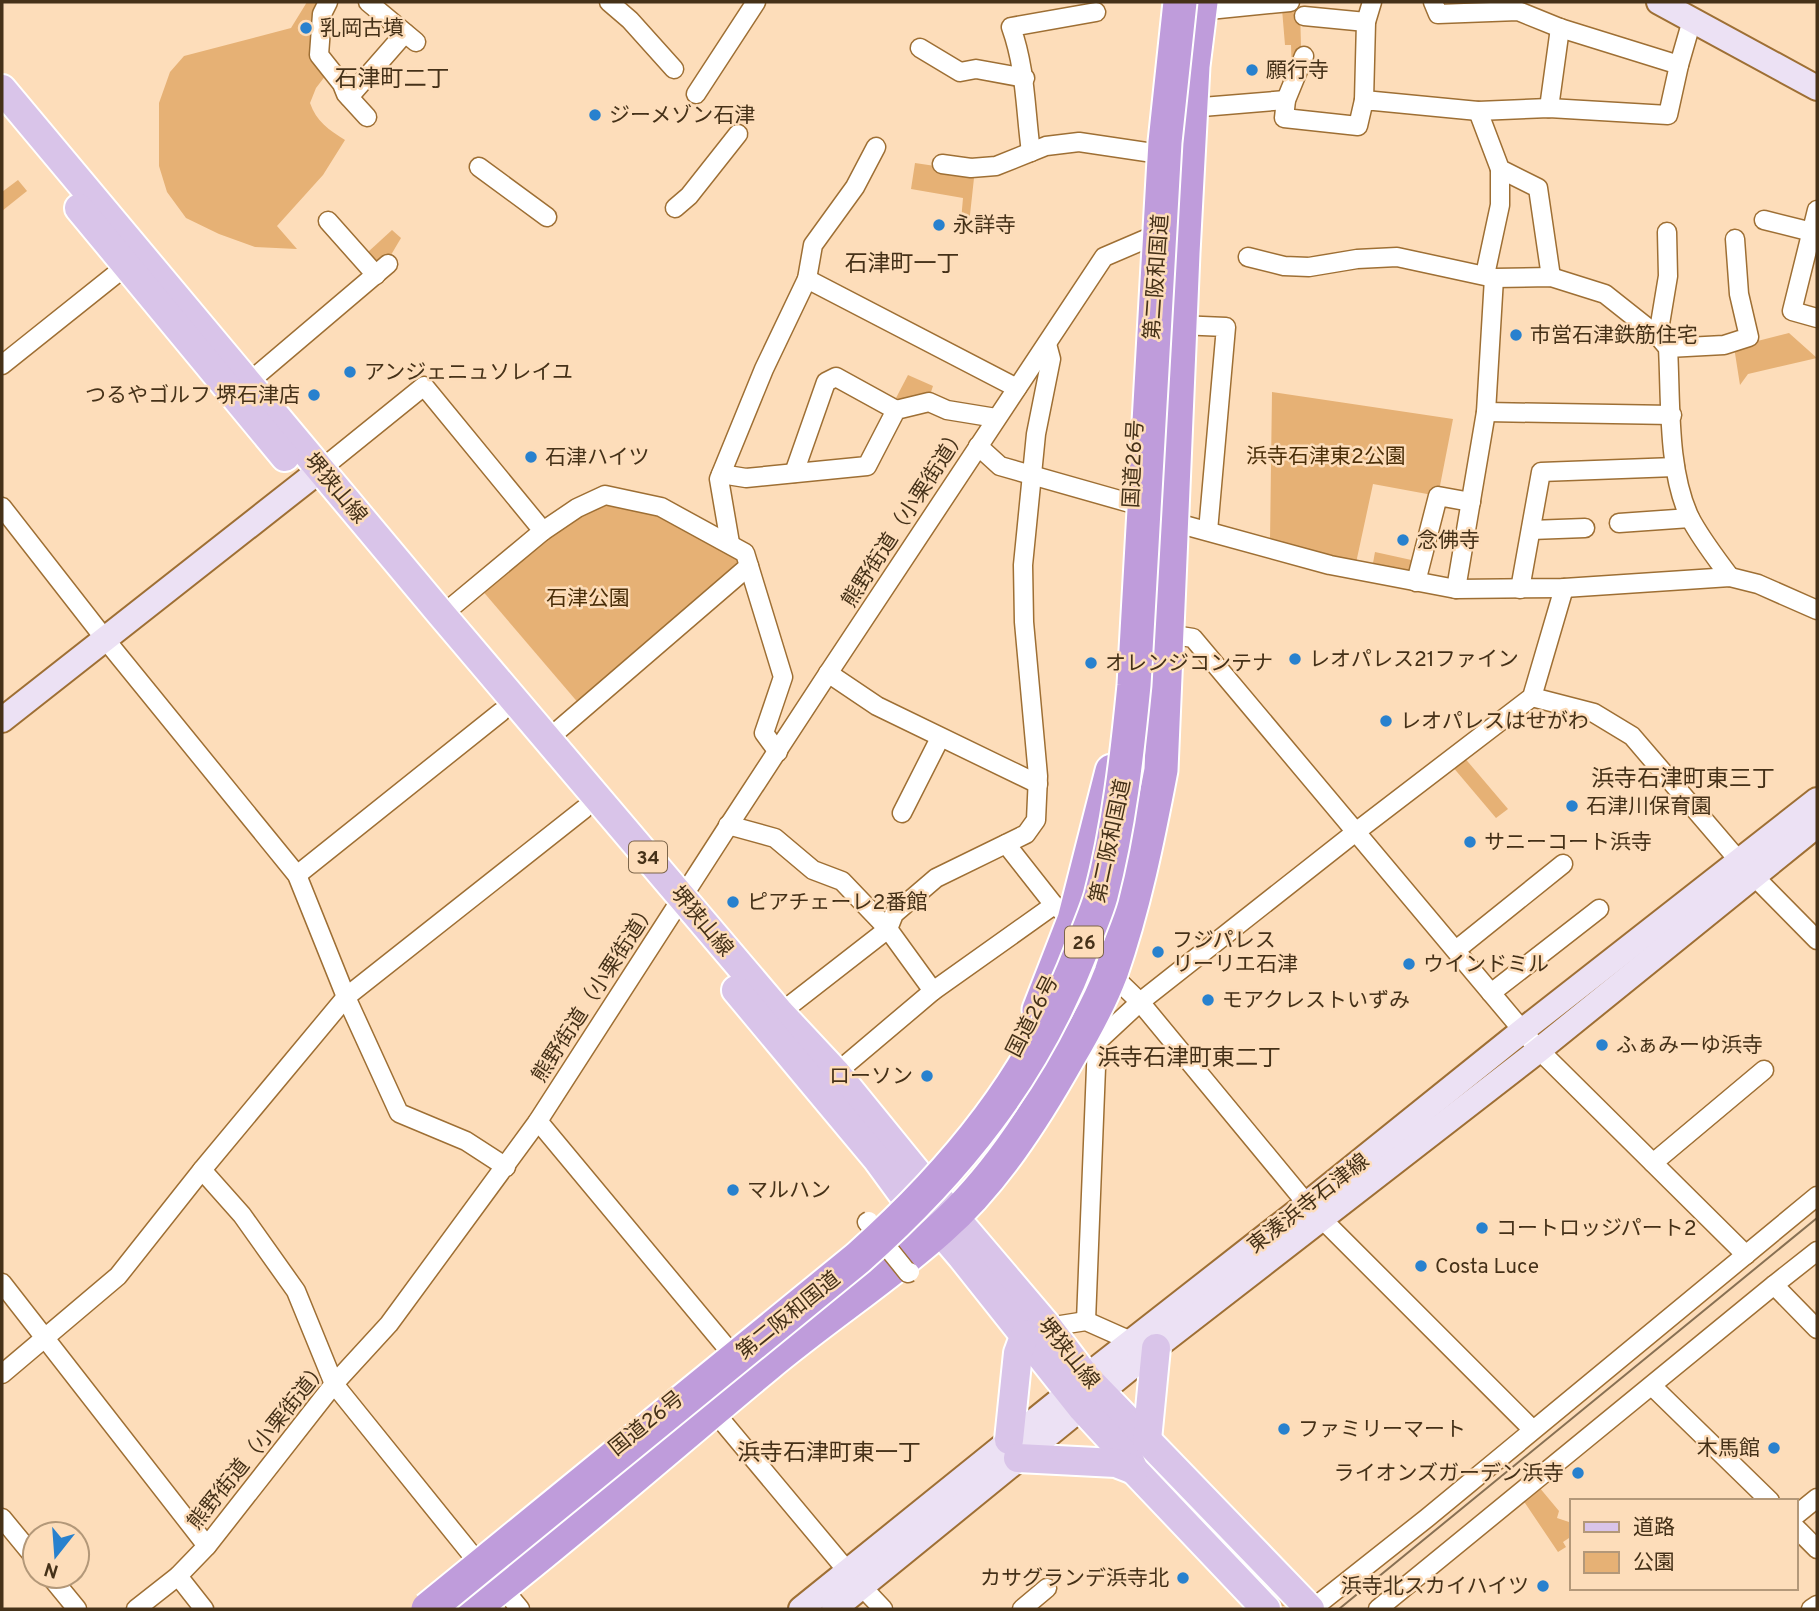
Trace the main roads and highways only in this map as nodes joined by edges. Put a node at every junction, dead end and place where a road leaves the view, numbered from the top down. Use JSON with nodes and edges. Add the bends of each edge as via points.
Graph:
{"nodes":[{"id":1,"x":1166,"y":2,"type":"edge"},
{"id":2,"x":1194,"y":4,"type":"edge"},
{"id":3,"x":2,"y":89,"type":"edge"},
{"id":4,"x":2,"y":113,"type":"edge"},
{"id":5,"x":313,"y":475,"type":"junction"},
{"id":6,"x":677,"y":905,"type":"junction"},
{"id":7,"x":915,"y":1190,"type":"junction"},
{"id":8,"x":947,"y":1223,"type":"junction"},
{"id":9,"x":1036,"y":1330,"type":"junction"},
{"id":10,"x":1144,"y":1345,"type":"road end"},
{"id":11,"x":1085,"y":1393,"type":"junction"},
{"id":12,"x":1147,"y":1440,"type":"junction"},
{"id":13,"x":1134,"y":1471,"type":"junction"},
{"id":14,"x":511,"y":1598,"type":"edge"},
{"id":15,"x":417,"y":1609,"type":"edge"},
{"id":16,"x":428,"y":1609,"type":"edge"},
{"id":17,"x":459,"y":1609,"type":"edge"},
{"id":18,"x":472,"y":1609,"type":"edge"},
{"id":19,"x":1266,"y":1609,"type":"edge"},
{"id":20,"x":1311,"y":1609,"type":"edge"}],
"edges":[{"from":1,"to":7,"type":"highway","name":"国道26号","number":"26","via":[[1146,239],[1119,723],[1112,771],[1064,912],[1036,1016],[1005,1069]]},
{"from":2,"to":8,"type":"highway","name":"国道26号","number":"26","via":[[1161,770],[1146,852],[1090,1039],[1037,1114]]},
{"from":2,"to":16,"type":"highway","name":"第二阪和国道","number":"26","bridge":true,"via":[[1164,156],[1134,685],[1125,769],[1100,899],[1048,1027],[981,1130],[891,1229]]},
{"from":2,"to":17,"type":"highway","name":"第二阪和国道","number":"26","via":[[1173,253],[1143,767],[1128,856],[1088,988],[1024,1105],[971,1174],[905,1246]]},
{"from":3,"to":5,"type":"main road","name":"堺狭山線","number":"34","via":[[248,382]]},
{"from":4,"to":5,"type":"main road","name":"堺狭山線","number":"34","via":[[126,266]]},
{"from":5,"to":6,"type":"main road","name":"堺狭山線","number":"34","via":[[548,739]]},
{"from":5,"to":6,"type":"main road","name":"堺狭山線","number":"34","via":[[501,712],[584,809]]},
{"from":6,"to":7,"type":"main road","name":"堺狭山線","number":"34","via":[[877,1159]]},
{"from":6,"to":7,"type":"main road","name":"堺狭山線","number":"34","via":[[836,1073]]},
{"from":7,"to":8,"type":"main road","name":"堺狭山線","number":"34"},
{"from":7,"to":15,"type":"highway","name":"国道26号","number":"26","via":[[855,1255]]},
{"from":8,"to":9,"type":"main road","name":"堺狭山線","number":"34"},
{"from":8,"to":14,"type":"highway","name":"国道26号","number":"26","via":[[710,1412]]},
{"from":9,"to":11,"type":"main road","name":"堺狭山線","number":"34"},
{"from":9,"to":13,"type":"main road","via":[[1018,1353],[1014,1449],[1116,1463]]},
{"from":10,"to":12,"type":"main road"},
{"from":11,"to":12,"type":"main road","name":"堺狭山線","number":"34"},
{"from":11,"to":13,"type":"main road","name":"堺狭山線","number":"34"},
{"from":12,"to":20,"type":"main road","name":"堺狭山線","number":"34"},
{"from":13,"to":19,"type":"main road","name":"堺狭山線","number":"34"},
{"from":14,"to":18,"type":"highway","name":"国道26号","number":"26"}]}
